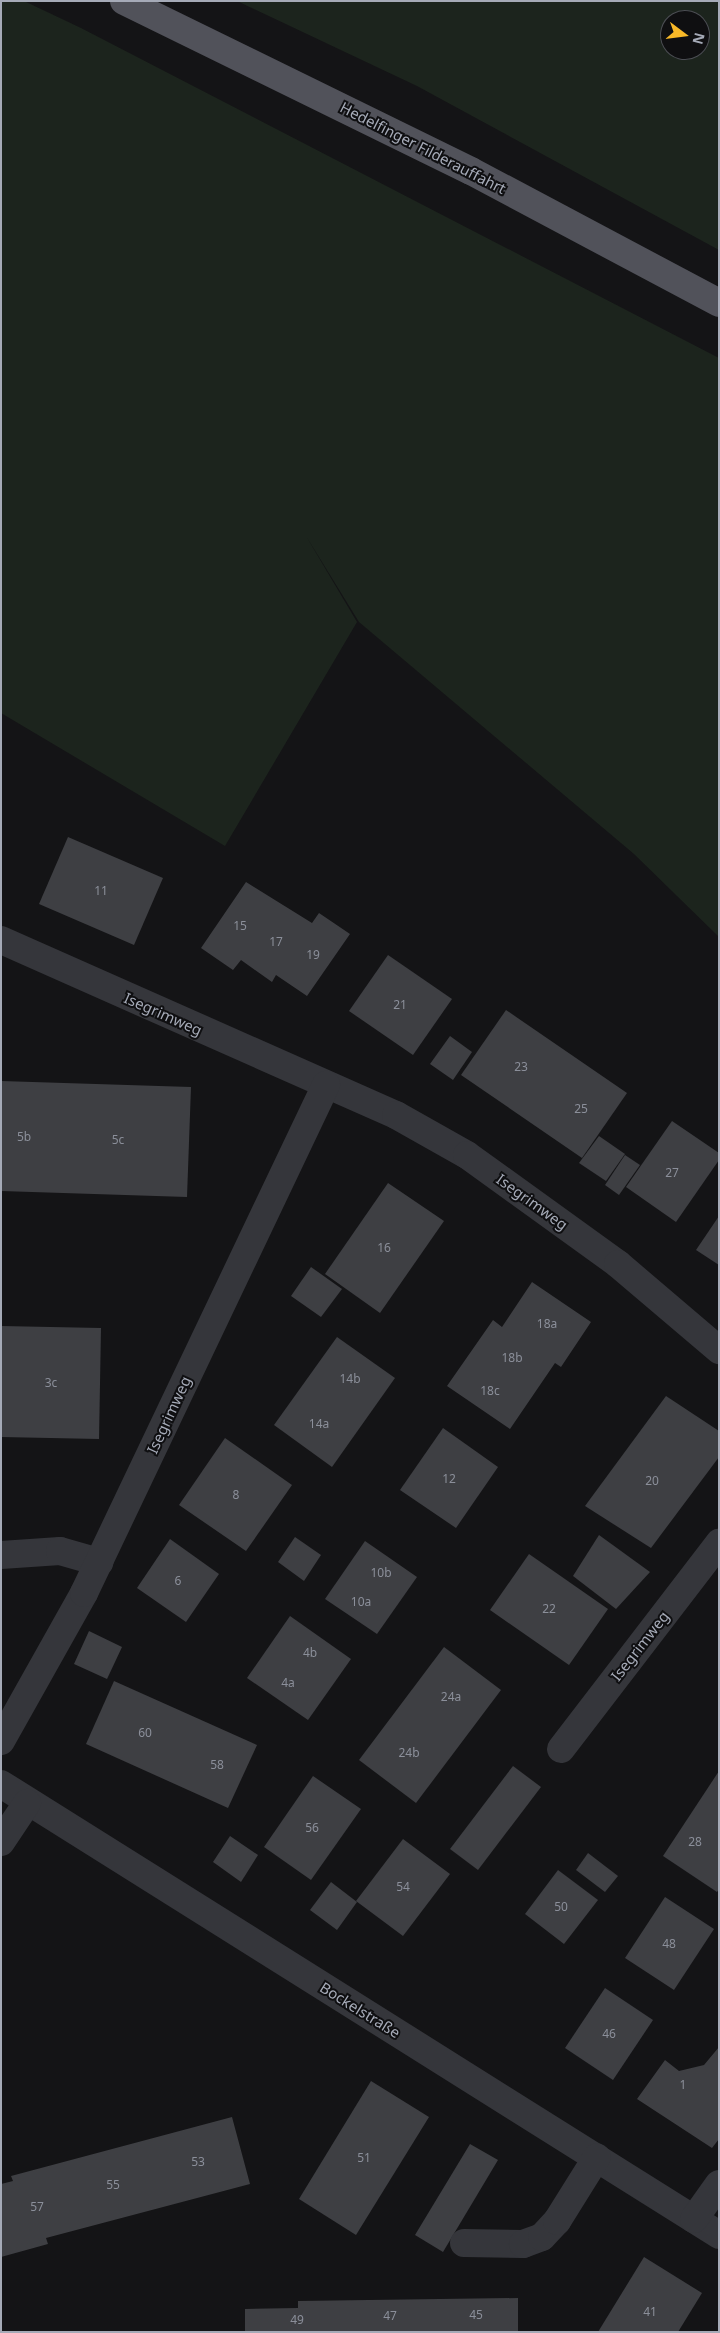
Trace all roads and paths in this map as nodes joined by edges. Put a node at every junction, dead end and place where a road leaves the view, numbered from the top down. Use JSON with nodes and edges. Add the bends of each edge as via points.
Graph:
{"nodes":[{"id":1,"x":124,"y":1,"type":"edge"},
{"id":2,"x":719,"y":303,"type":"edge"},
{"id":3,"x":1,"y":940,"type":"edge"},
{"id":4,"x":326,"y":1085,"type":"junction"},
{"id":5,"x":719,"y":1350,"type":"edge"},
{"id":6,"x":719,"y":1543,"type":"edge"},
{"id":7,"x":1,"y":1555,"type":"edge"},
{"id":8,"x":99,"y":1562,"type":"junction"},
{"id":9,"x":1,"y":1740,"type":"edge"},
{"id":10,"x":561,"y":1748,"type":"dead end"},
{"id":11,"x":1,"y":1784,"type":"edge"},
{"id":12,"x":27,"y":1804,"type":"junction"},
{"id":13,"x":1,"y":1842,"type":"edge"},
{"id":14,"x":597,"y":2157,"type":"junction"},
{"id":15,"x":719,"y":2184,"type":"edge"},
{"id":16,"x":694,"y":2219,"type":"junction"},
{"id":17,"x":719,"y":2235,"type":"edge"},
{"id":18,"x":464,"y":2243,"type":"dead end"}],
"edges":[{"from":1,"to":2,"type":"main road","name":"Hedelfinger Filderauffahrt","via":[[471,171]]},
{"from":3,"to":4,"type":"street","name":"Isegrimweg"},
{"from":4,"to":5,"type":"street","name":"Isegrimweg","via":[[396,1115],[467,1155],[618,1264]]},
{"from":4,"to":8,"type":"street","name":"Isegrimweg"},
{"from":6,"to":10,"type":"street","name":"Isegrimweg"},
{"from":7,"to":8,"type":"street","via":[[60,1551]]},
{"from":8,"to":9,"type":"street","name":"Isegrimweg"},
{"from":11,"to":12,"type":"street","name":"Bockelstraße"},
{"from":12,"to":13,"type":"street"},
{"from":12,"to":14,"type":"street","name":"Bockelstraße"},
{"from":14,"to":16,"type":"street","name":"Bockelstraße"},
{"from":14,"to":18,"type":"street","via":[[557,2221],[542,2237],[524,2244]]},
{"from":15,"to":16,"type":"street"},
{"from":16,"to":17,"type":"street","name":"Bockelstraße"}]}
